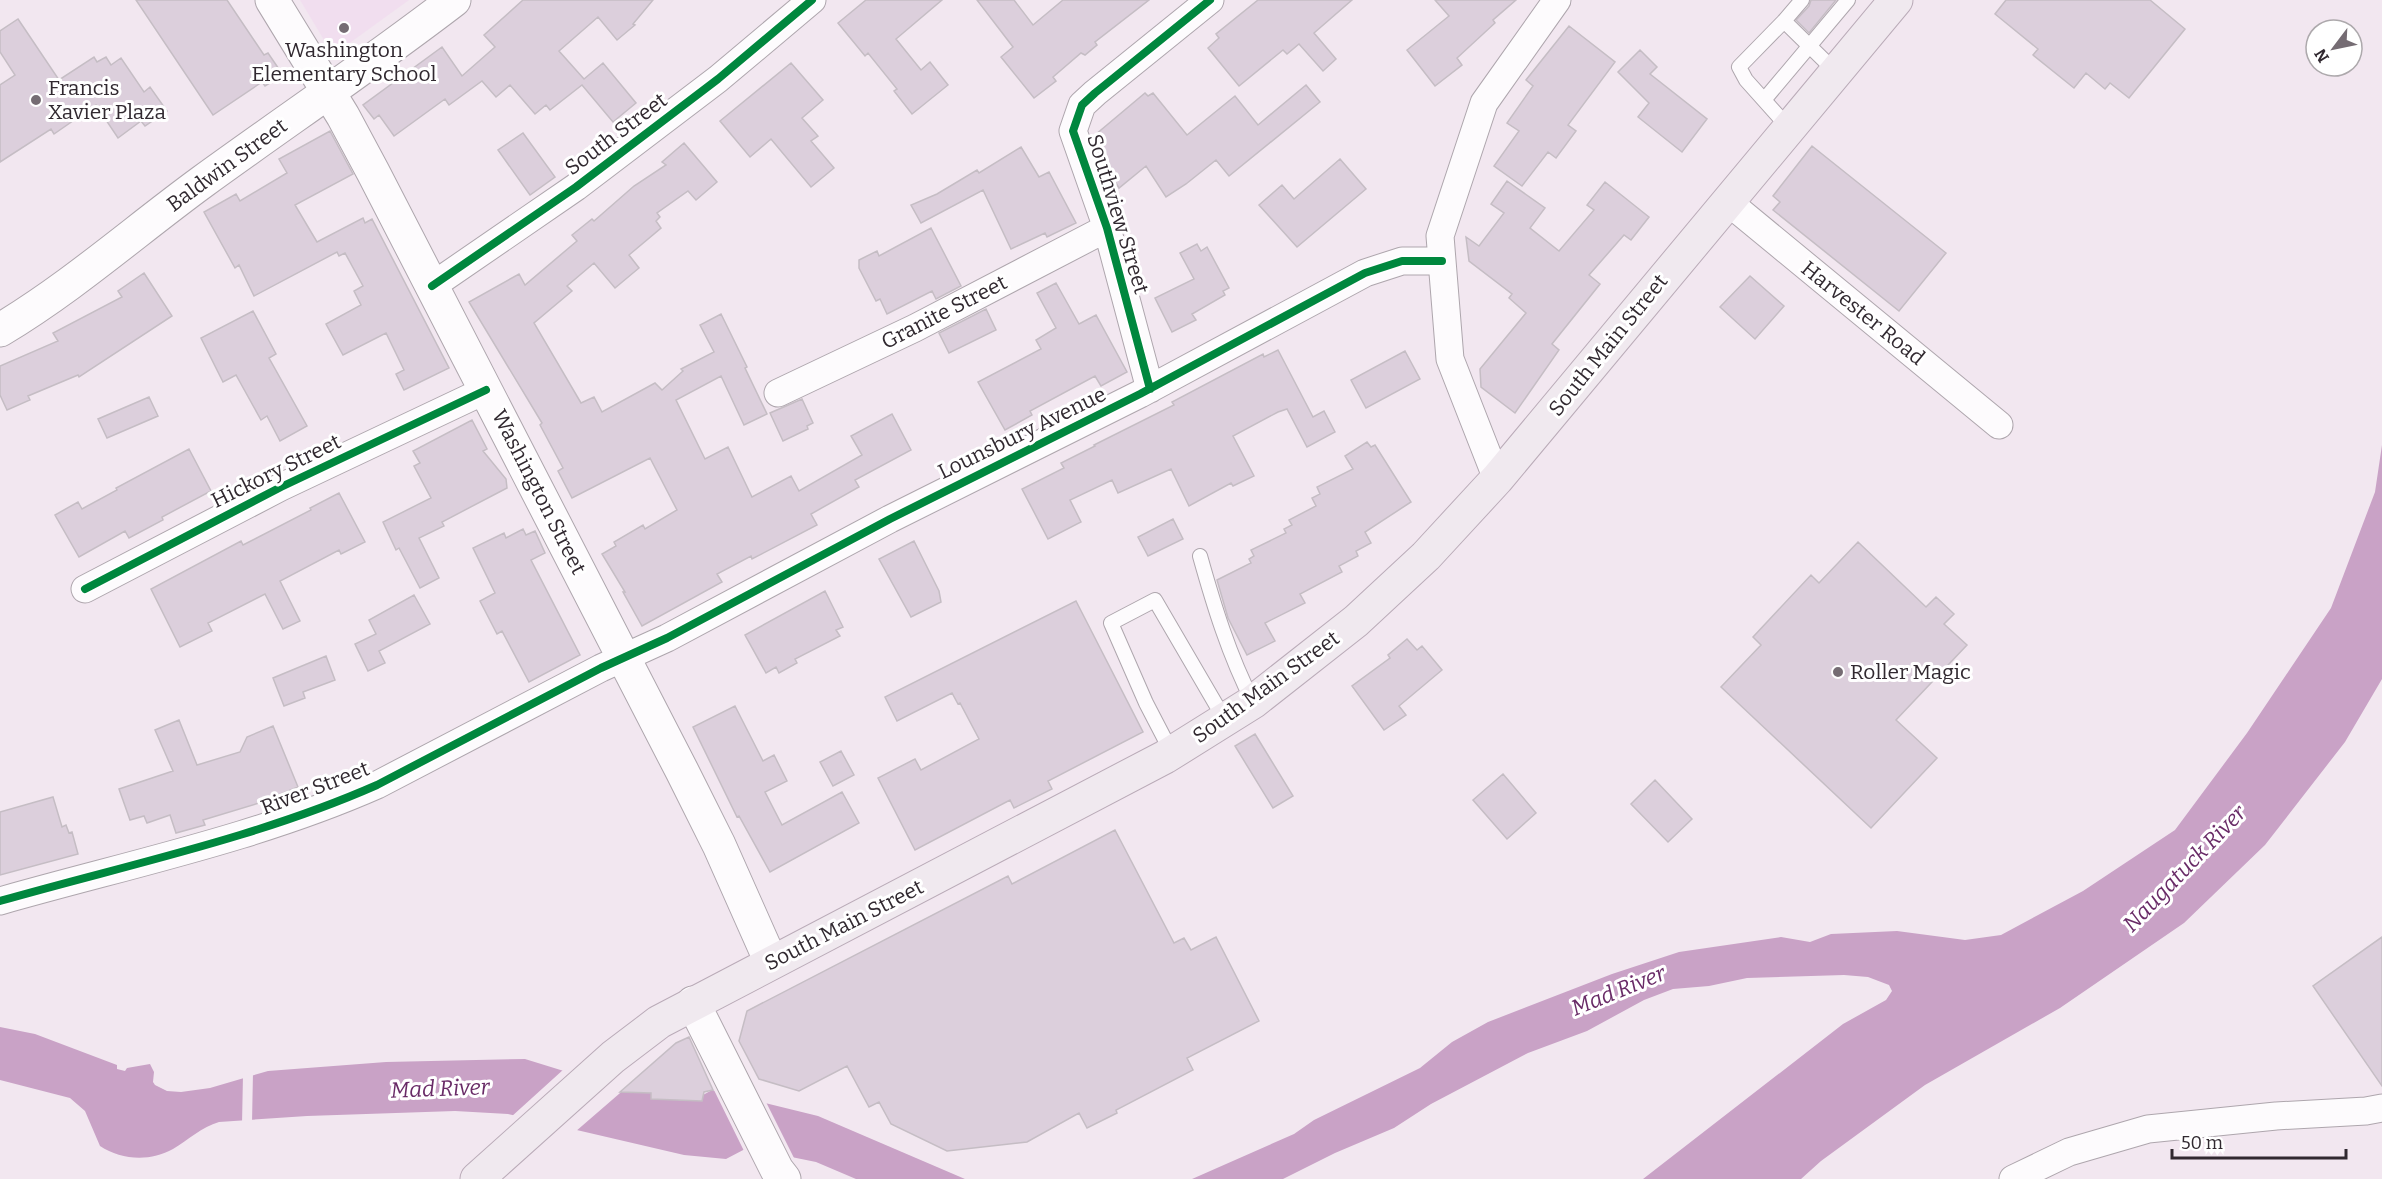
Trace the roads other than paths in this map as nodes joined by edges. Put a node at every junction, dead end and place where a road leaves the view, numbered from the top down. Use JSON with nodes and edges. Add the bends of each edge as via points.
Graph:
{"nodes":[{"id":1,"x":272,"y":0,"type":"edge"},
{"id":2,"x":454,"y":0,"type":"edge"},
{"id":3,"x":812,"y":0,"type":"edge"},
{"id":4,"x":1210,"y":0,"type":"edge"},
{"id":5,"x":1557,"y":0,"type":"edge"},
{"id":6,"x":1802,"y":0,"type":"edge"},
{"id":7,"x":1848,"y":0,"type":"edge"},
{"id":8,"x":1887,"y":3,"type":"edge"},
{"id":9,"x":1784,"y":21,"type":"junction"},
{"id":10,"x":1809,"y":47,"type":"junction"},
{"id":11,"x":1835,"y":71,"type":"junction"},
{"id":12,"x":329,"y":93,"type":"junction"},
{"id":13,"x":1764,"y":100,"type":"junction"},
{"id":14,"x":1789,"y":128,"type":"junction"},
{"id":15,"x":1727,"y":201,"type":"junction"},
{"id":16,"x":1107,"y":228,"type":"junction"},
{"id":17,"x":1442,"y":261,"type":"junction"},
{"id":18,"x":432,"y":286,"type":"junction"},
{"id":19,"x":0,"y":330,"type":"edge"},
{"id":20,"x":1150,"y":389,"type":"junction"},
{"id":21,"x":486,"y":390,"type":"junction"},
{"id":22,"x":778,"y":393,"type":"dead end"},
{"id":23,"x":1999,"y":425,"type":"dead end"},
{"id":24,"x":1497,"y":479,"type":"junction"},
{"id":25,"x":1200,"y":556,"type":"dead end"},
{"id":26,"x":85,"y":589,"type":"dead end"},
{"id":27,"x":624,"y":658,"type":"junction"},
{"id":28,"x":1253,"y":702,"type":"junction"},
{"id":29,"x":1226,"y":720,"type":"junction"},
{"id":30,"x":1172,"y":753,"type":"junction"},
{"id":31,"x":0,"y":901,"type":"edge"},
{"id":32,"x":771,"y":962,"type":"junction"},
{"id":33,"x":693,"y":1003,"type":"junction"},
{"id":34,"x":2382,"y":1108,"type":"edge"},
{"id":35,"x":777,"y":1169,"type":"edge"},
{"id":36,"x":477,"y":1179,"type":"edge"},
{"id":37,"x":2013,"y":1179,"type":"edge"}],
"edges":[{"from":1,"to":12,"type":"main road","name":"Washington Street"},
{"from":2,"to":12,"type":"main road","name":"Baldwin Street"},
{"from":3,"to":18,"type":"street","name":"South Street","via":[[718,79],[576,187]]},
{"from":4,"to":16,"type":"street","name":"Southview Street","via":[[1082,105],[1073,131]]},
{"from":5,"to":17,"type":"street","via":[[1484,103],[1440,236]]},
{"from":6,"to":9,"type":"lane"},
{"from":7,"to":10,"type":"lane"},
{"from":8,"to":11,"type":"main road","name":"South Main Street"},
{"from":9,"to":10,"type":"lane"},
{"from":9,"to":13,"type":"lane","via":[[1739,67]]},
{"from":10,"to":11,"type":"lane"},
{"from":10,"to":13,"type":"lane"},
{"from":11,"to":14,"type":"main road","name":"South Main Street"},
{"from":12,"to":18,"type":"main road","name":"Washington Street"},
{"from":12,"to":19,"type":"main road","name":"Baldwin Street"},
{"from":13,"to":14,"type":"lane"},
{"from":14,"to":15,"type":"main road","name":"South Main Street"},
{"from":15,"to":23,"type":"street","name":"Harvester Road"},
{"from":15,"to":24,"type":"main road","name":"South Main Street"},
{"from":16,"to":20,"type":"street","name":"Southview Street"},
{"from":16,"to":22,"type":"street","name":"Granite Street","via":[[915,328]]},
{"from":17,"to":20,"type":"street","name":"Lounsbury Avenue","via":[[1402,261],[1372,271]]},
{"from":17,"to":24,"type":"street","via":[[1450,359]]},
{"from":18,"to":21,"type":"main road","name":"Washington Street"},
{"from":20,"to":27,"type":"street","name":"Lounsbury Avenue"},
{"from":21,"to":26,"type":"street","name":"Hickory Street","via":[[281,487]]},
{"from":21,"to":27,"type":"main road","name":"Washington Street"},
{"from":24,"to":28,"type":"main road","name":"South Main Street","via":[[1391,590]]},
{"from":25,"to":28,"type":"lane","via":[[1220,624]]},
{"from":27,"to":31,"type":"street","name":"River Street","via":[[341,801],[248,832]]},
{"from":27,"to":32,"type":"main road","name":"Washington Street","via":[[719,845]]},
{"from":28,"to":29,"type":"main road","name":"South Main Street"},
{"from":29,"to":30,"type":"main road","name":"South Main Street"},
{"from":29,"to":30,"type":"lane","via":[[1155,600],[1111,623]]},
{"from":30,"to":32,"type":"main road","name":"South Main Street"},
{"from":32,"to":33,"type":"main road","name":"South Main Street"},
{"from":33,"to":35,"type":"main road"},
{"from":33,"to":36,"type":"main road","name":"South Main Street","via":[[659,1022],[591,1076]]},
{"from":34,"to":37,"type":"street","via":[[2148,1129],[2069,1152]]}]}
